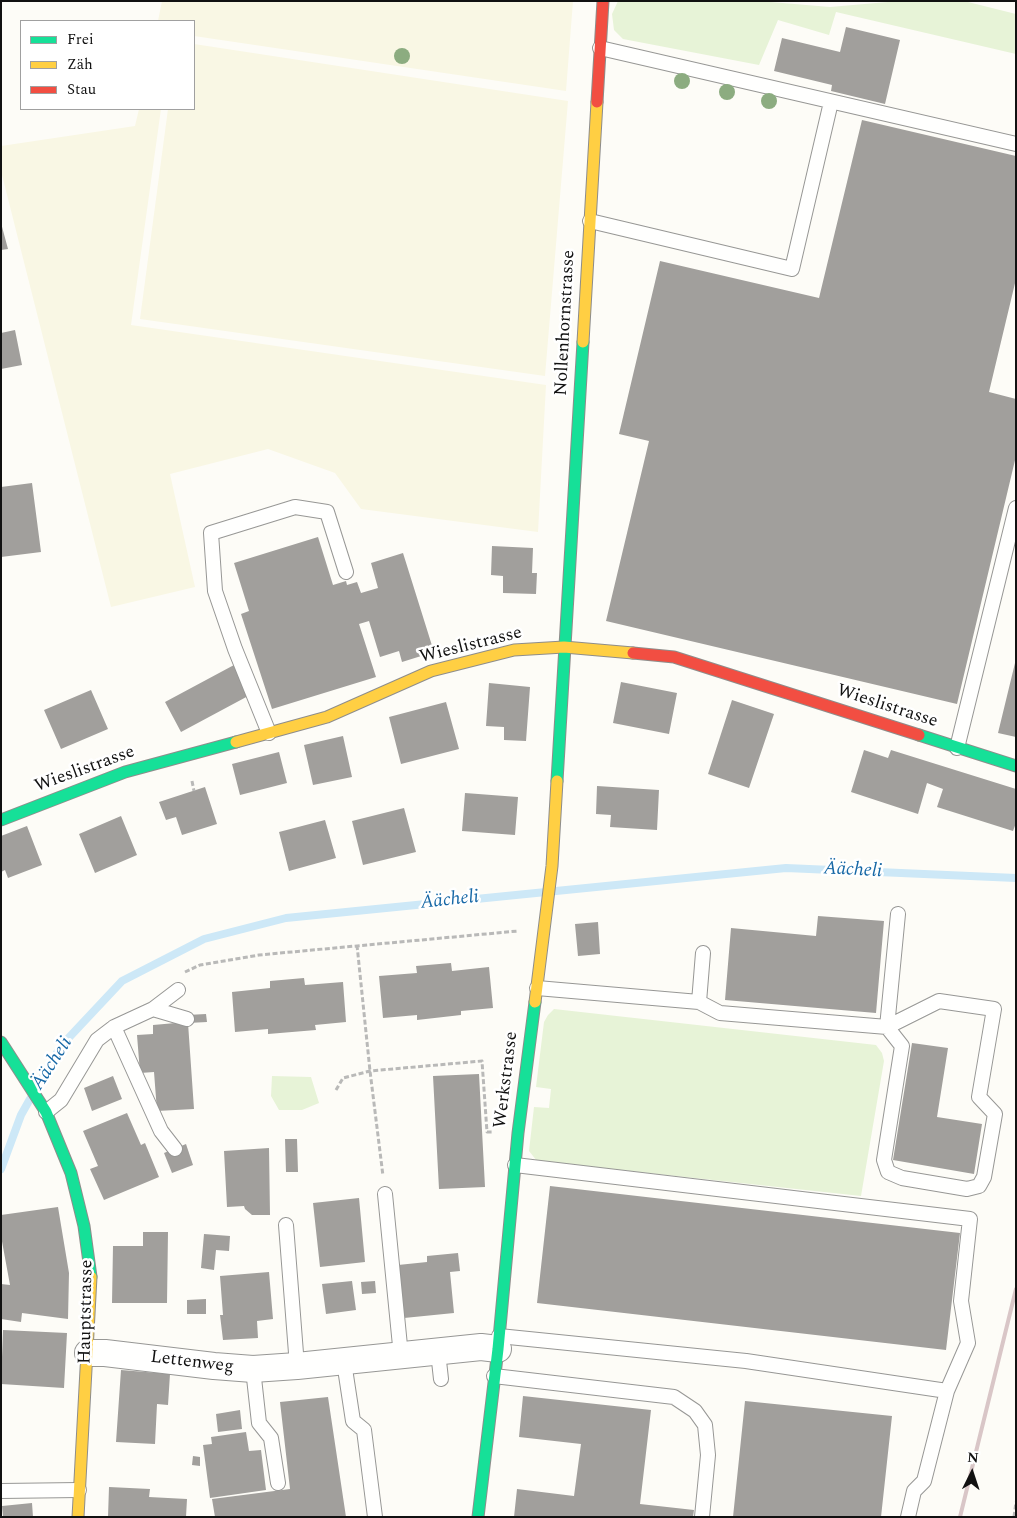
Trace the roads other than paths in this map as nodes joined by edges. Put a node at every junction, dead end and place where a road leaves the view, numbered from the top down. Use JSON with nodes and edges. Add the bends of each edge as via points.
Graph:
{"nodes":[{"id":1,"x":603,"y":1,"type":"edge"},
{"id":2,"x":600,"y":48,"type":"junction"},
{"id":3,"x":831,"y":102,"type":"junction"},
{"id":4,"x":1016,"y":144,"type":"edge"},
{"id":5,"x":590,"y":221,"type":"junction"},
{"id":6,"x":1016,"y":508,"type":"edge"},
{"id":7,"x":346,"y":572,"type":"dead end"},
{"id":8,"x":564,"y":647,"type":"junction"},
{"id":9,"x":269,"y":733,"type":"junction"},
{"id":10,"x":957,"y":748,"type":"junction"},
{"id":11,"x":1016,"y":766,"type":"edge"},
{"id":12,"x":1,"y":820,"type":"edge"},
{"id":13,"x":898,"y":914,"type":"dead end"},
{"id":14,"x":703,"y":953,"type":"dead end"},
{"id":15,"x":537,"y":988,"type":"junction"},
{"id":16,"x":178,"y":990,"type":"road end"},
{"id":17,"x":699,"y":1002,"type":"junction"},
{"id":18,"x":153,"y":1009,"type":"junction"},
{"id":19,"x":187,"y":1019,"type":"dead end"},
{"id":20,"x":114,"y":1027,"type":"junction"},
{"id":21,"x":887,"y":1027,"type":"junction"},
{"id":22,"x":1,"y":1042,"type":"edge"},
{"id":23,"x":46,"y":1112,"type":"junction"},
{"id":24,"x":175,"y":1148,"type":"dead end"},
{"id":25,"x":515,"y":1165,"type":"junction"},
{"id":26,"x":385,"y":1194,"type":"road end"},
{"id":27,"x":286,"y":1225,"type":"dead end"},
{"id":28,"x":498,"y":1342,"type":"junction"},
{"id":29,"x":438,"y":1352,"type":"junction"},
{"id":30,"x":88,"y":1353,"type":"junction"},
{"id":31,"x":401,"y":1356,"type":"junction"},
{"id":32,"x":344,"y":1362,"type":"junction"},
{"id":33,"x":297,"y":1366,"type":"junction"},
{"id":34,"x":252,"y":1369,"type":"junction"},
{"id":35,"x":494,"y":1376,"type":"junction"},
{"id":36,"x":441,"y":1380,"type":"dead end"},
{"id":37,"x":947,"y":1391,"type":"junction"},
{"id":38,"x":278,"y":1483,"type":"dead end"},
{"id":39,"x":79,"y":1490,"type":"junction"},
{"id":40,"x":1,"y":1491,"type":"edge"},
{"id":41,"x":78,"y":1517,"type":"edge"},
{"id":42,"x":375,"y":1517,"type":"edge"},
{"id":43,"x":478,"y":1517,"type":"edge"},
{"id":44,"x":702,"y":1517,"type":"edge"},
{"id":45,"x":908,"y":1517,"type":"edge"}],
"edges":[{"from":1,"to":2,"type":"street","name":"Nollenhornstrasse"},
{"from":2,"to":3,"type":"lane"},
{"from":2,"to":5,"type":"street","name":"Nollenhornstrasse"},
{"from":3,"to":4,"type":"lane"},
{"from":3,"to":5,"type":"lane","via":[[792,269]]},
{"from":5,"to":8,"type":"street","name":"Nollenhornstrasse"},
{"from":6,"to":10,"type":"lane"},
{"from":7,"to":9,"type":"lane","via":[[326,512],[295,507],[211,533],[215,591]]},
{"from":8,"to":9,"type":"street","name":"Wieslistrasse","via":[[514,650],[431,671],[327,717]]},
{"from":8,"to":10,"type":"street","name":"Wieslistrasse","via":[[674,657]]},
{"from":8,"to":15,"type":"street","name":"Werkstrasse","via":[[552,866]]},
{"from":9,"to":12,"type":"street","name":"Wieslistrasse","via":[[125,772]]},
{"from":10,"to":11,"type":"street","name":"Wieslistrasse"},
{"from":13,"to":21,"type":"lane"},
{"from":14,"to":17,"type":"lane"},
{"from":15,"to":17,"type":"lane"},
{"from":15,"to":25,"type":"street","name":"Werkstrasse"},
{"from":16,"to":18,"type":"lane"},
{"from":17,"to":21,"type":"lane","via":[[720,1013]]},
{"from":18,"to":19,"type":"lane"},
{"from":18,"to":20,"type":"lane"},
{"from":20,"to":23,"type":"lane","via":[[97,1040],[61,1100]]},
{"from":20,"to":24,"type":"lane","via":[[161,1131]]},
{"from":21,"to":21,"type":"lane","via":[[939,1001],[994,1009],[979,1097],[995,1114],[984,1177],[979,1186],[967,1189],[902,1178],[888,1172],[884,1160],[902,1046]]},
{"from":22,"to":23,"type":"street","name":"Hauptstrasse"},
{"from":23,"to":30,"type":"street","name":"Hauptstrasse","via":[[71,1173],[84,1226],[91,1275]]},
{"from":25,"to":28,"type":"street","name":"Werkstrasse"},
{"from":25,"to":37,"type":"lane","via":[[970,1219],[961,1301],[968,1343]]},
{"from":26,"to":31,"type":"lane"},
{"from":27,"to":33,"type":"lane"},
{"from":28,"to":29,"type":"street","name":"Lettenweg"},
{"from":28,"to":35,"type":"street","name":"Werkstrasse"},
{"from":28,"to":37,"type":"lane","via":[[746,1361]]},
{"from":29,"to":31,"type":"street","name":"Lettenweg"},
{"from":29,"to":36,"type":"lane"},
{"from":30,"to":34,"type":"street","name":"Lettenweg"},
{"from":30,"to":39,"type":"street","name":"Hauptstrasse"},
{"from":31,"to":32,"type":"street","name":"Lettenweg"},
{"from":32,"to":33,"type":"street","name":"Lettenweg"},
{"from":32,"to":42,"type":"lane","via":[[353,1421],[364,1430]]},
{"from":33,"to":34,"type":"street","name":"Lettenweg"},
{"from":34,"to":38,"type":"lane","via":[[259,1423],[271,1438]]},
{"from":35,"to":43,"type":"street","name":"Werkstrasse"},
{"from":35,"to":44,"type":"lane","via":[[674,1397],[695,1411],[705,1425],[708,1455]]},
{"from":37,"to":45,"type":"lane","via":[[924,1481],[914,1492]]},
{"from":39,"to":40,"type":"lane"},
{"from":39,"to":41,"type":"street","name":"Hauptstrasse"}]}
